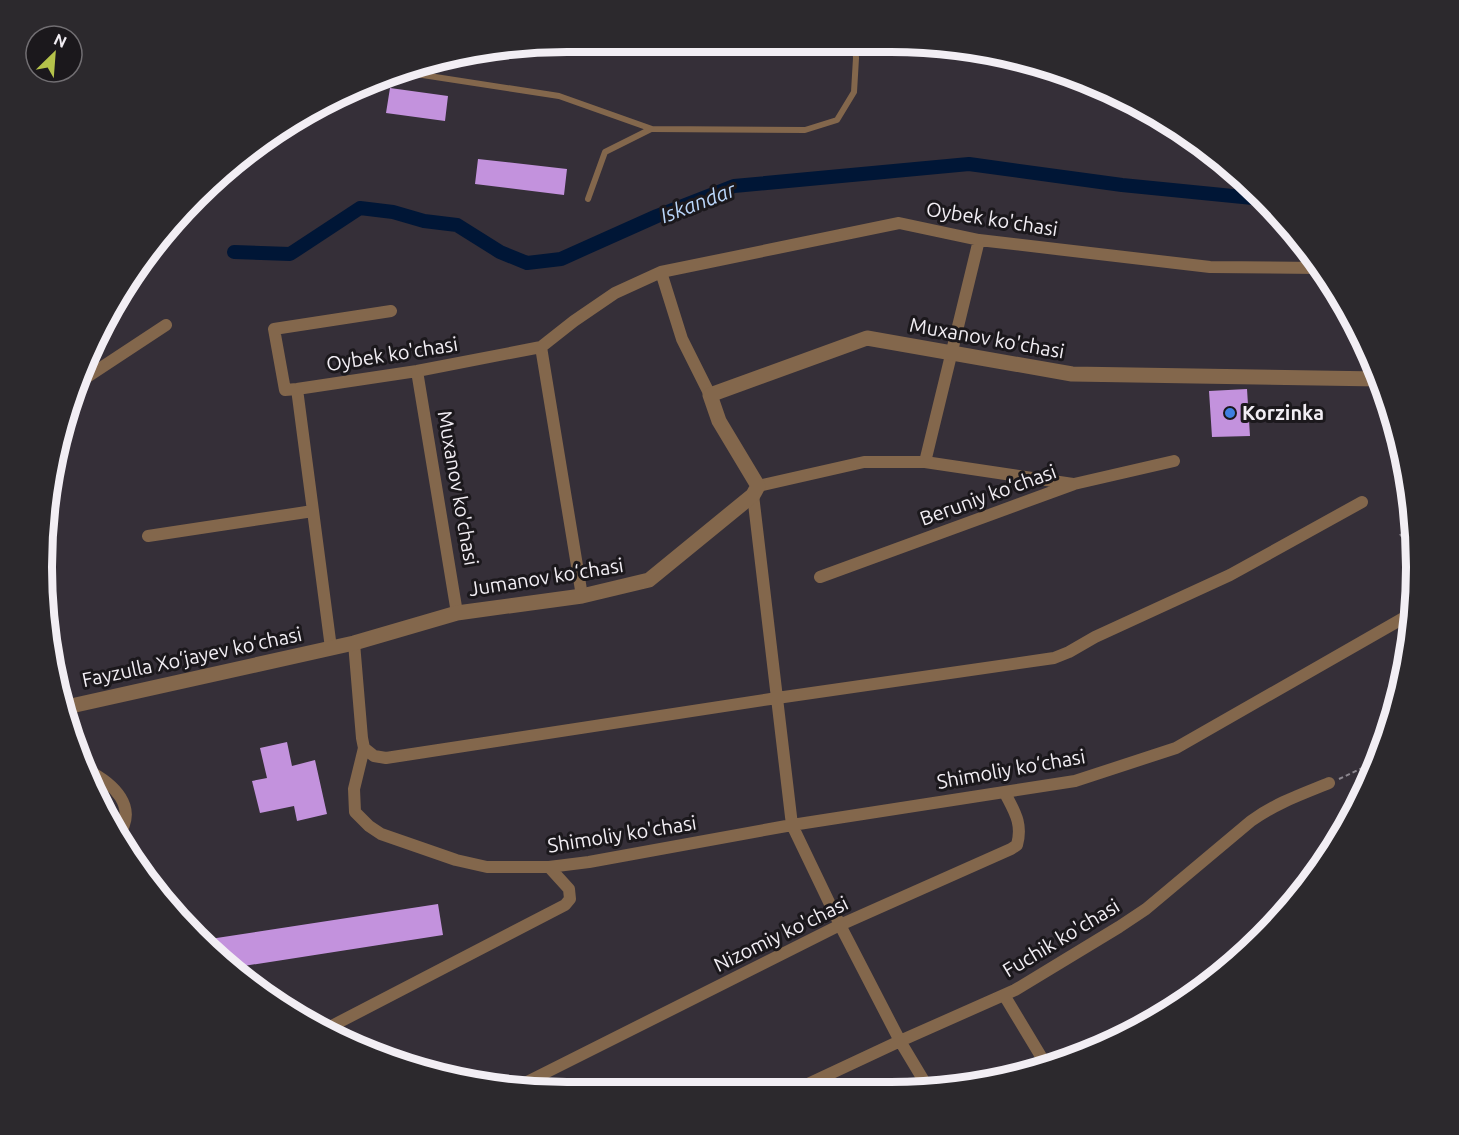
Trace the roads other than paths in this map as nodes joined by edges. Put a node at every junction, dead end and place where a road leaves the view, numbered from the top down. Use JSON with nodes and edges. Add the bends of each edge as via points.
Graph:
{"nodes":[{"id":1,"x":856,"y":52,"type":"edge"},
{"id":2,"x":420,"y":75,"type":"edge"},
{"id":3,"x":652,"y":129,"type":"junction"},
{"id":4,"x":588,"y":199,"type":"dead end"},
{"id":5,"x":979,"y":240,"type":"junction"},
{"id":6,"x":1310,"y":268,"type":"edge"},
{"id":7,"x":662,"y":272,"type":"junction"},
{"id":8,"x":391,"y":311,"type":"dead end"},
{"id":9,"x":166,"y":325,"type":"dead end"},
{"id":10,"x":541,"y":347,"type":"junction"},
{"id":11,"x":952,"y":354,"type":"junction"},
{"id":12,"x":417,"y":371,"type":"junction"},
{"id":13,"x":90,"y":375,"type":"edge"},
{"id":14,"x":1370,"y":379,"type":"edge"},
{"id":15,"x":297,"y":389,"type":"junction"},
{"id":16,"x":710,"y":395,"type":"junction"},
{"id":17,"x":1174,"y":460,"type":"dead end"},
{"id":18,"x":925,"y":462,"type":"junction"},
{"id":19,"x":1074,"y":484,"type":"junction"},
{"id":20,"x":756,"y":491,"type":"junction"},
{"id":21,"x":1362,"y":502,"type":"dead end"},
{"id":22,"x":313,"y":511,"type":"junction"},
{"id":23,"x":148,"y":536,"type":"dead end"},
{"id":24,"x":820,"y":577,"type":"dead end"},
{"id":25,"x":582,"y":596,"type":"junction"},
{"id":26,"x":458,"y":613,"type":"junction"},
{"id":27,"x":1404,"y":618,"type":"edge"},
{"id":28,"x":354,"y":643,"type":"junction"},
{"id":29,"x":331,"y":648,"type":"junction"},
{"id":30,"x":777,"y":699,"type":"junction"},
{"id":31,"x":72,"y":706,"type":"edge"},
{"id":32,"x":364,"y":748,"type":"junction"},
{"id":33,"x":96,"y":774,"type":"edge"},
{"id":34,"x":1329,"y":783,"type":"road end"},
{"id":35,"x":1005,"y":793,"type":"junction"},
{"id":36,"x":792,"y":825,"type":"junction"},
{"id":37,"x":123,"y":828,"type":"edge"},
{"id":38,"x":549,"y":867,"type":"junction"},
{"id":39,"x":840,"y":925,"type":"junction"},
{"id":40,"x":1004,"y":995,"type":"junction"},
{"id":41,"x":333,"y":1025,"type":"edge"},
{"id":42,"x":900,"y":1041,"type":"junction"},
{"id":43,"x":1043,"y":1059,"type":"edge"},
{"id":44,"x":530,"y":1081,"type":"edge"},
{"id":45,"x":924,"y":1081,"type":"edge"},
{"id":46,"x":812,"y":1082,"type":"edge"}],
"edges":[{"from":1,"to":3,"type":"lane","via":[[854,92],[837,120],[806,130]]},
{"from":2,"to":3,"type":"lane","via":[[560,96]]},
{"from":3,"to":4,"type":"lane","via":[[605,152]]},
{"from":5,"to":6,"type":"street","name":"Oybek ko'chasi","via":[[1210,267]]},
{"from":5,"to":7,"type":"street","name":"Oybek ko'chasi","via":[[899,223]]},
{"from":5,"to":11,"type":"street"},
{"from":7,"to":10,"type":"street","name":"Oybek ko'chasi","via":[[615,293]]},
{"from":7,"to":16,"type":"street","via":[[682,339]]},
{"from":8,"to":15,"type":"street","via":[[274,329],[285,390]]},
{"from":9,"to":13,"type":"street"},
{"from":10,"to":12,"type":"street","name":"Oybek ko'chasi"},
{"from":10,"to":25,"type":"street"},
{"from":11,"to":14,"type":"street","name":"Muxanov ko'chasi","via":[[1072,374]]},
{"from":11,"to":16,"type":"street","name":"Muxanov ko'chasi","via":[[867,338]]},
{"from":11,"to":18,"type":"street"},
{"from":12,"to":15,"type":"street","name":"Oybek ko'chasi"},
{"from":12,"to":26,"type":"street","name":"Muxanov ko'chasi"},
{"from":15,"to":22,"type":"street"},
{"from":16,"to":20,"type":"street","via":[[719,421]]},
{"from":17,"to":19,"type":"street","name":"Beruniy ko‘chasi"},
{"from":18,"to":19,"type":"street","name":"Jumanov ko‘chasi"},
{"from":18,"to":20,"type":"street","name":"Jumanov ko‘chasi","via":[[864,462]]},
{"from":19,"to":24,"type":"street","name":"Beruniy ko‘chasi"},
{"from":20,"to":25,"type":"street","name":"Jumanov ko‘chasi","via":[[649,580]]},
{"from":20,"to":30,"type":"street"},
{"from":21,"to":30,"type":"street","via":[[1230,575],[1054,658]]},
{"from":22,"to":23,"type":"street"},
{"from":22,"to":29,"type":"street"},
{"from":25,"to":26,"type":"street","name":"Jumanov ko‘chasi"},
{"from":26,"to":28,"type":"street","name":"Jumanov ko‘chasi"},
{"from":27,"to":35,"type":"street","name":"Shimoliy ko‘chasi","via":[[1176,748],[1075,781]]},
{"from":28,"to":29,"type":"street","name":"Jumanov ko‘chasi"},
{"from":28,"to":32,"type":"street"},
{"from":29,"to":31,"type":"street","name":"Fayzulla Xo‘jayev ko‘chasi"},
{"from":30,"to":32,"type":"street","via":[[386,758],[374,756]]},
{"from":30,"to":36,"type":"street"},
{"from":32,"to":38,"type":"street","name":"Shimoliy ko'chasi","via":[[354,789],[355,812],[381,834],[487,867]]},
{"from":33,"to":37,"type":"street","via":[[120,796],[127,813]]},
{"from":34,"to":40,"type":"street","name":"Fuchik ko'chasi","via":[[1283,801],[1251,820],[1146,909]]},
{"from":35,"to":36,"type":"street","name":"Shimoliy ko‘chasi"},
{"from":35,"to":39,"type":"street","name":"Nizomiy ko'chasi","via":[[1018,821],[1017,844]]},
{"from":36,"to":38,"type":"street","name":"Shimoliy ko'chasi"},
{"from":36,"to":39,"type":"street"},
{"from":38,"to":41,"type":"street","via":[[569,889],[570,899],[565,905]]},
{"from":39,"to":42,"type":"street"},
{"from":39,"to":44,"type":"street","name":"Nizomiy ko'chasi"},
{"from":40,"to":42,"type":"street","name":"Fuchik ko'chasi"},
{"from":40,"to":43,"type":"street"},
{"from":42,"to":45,"type":"street"},
{"from":42,"to":46,"type":"street","name":"Fuchik ko'chasi"}]}
